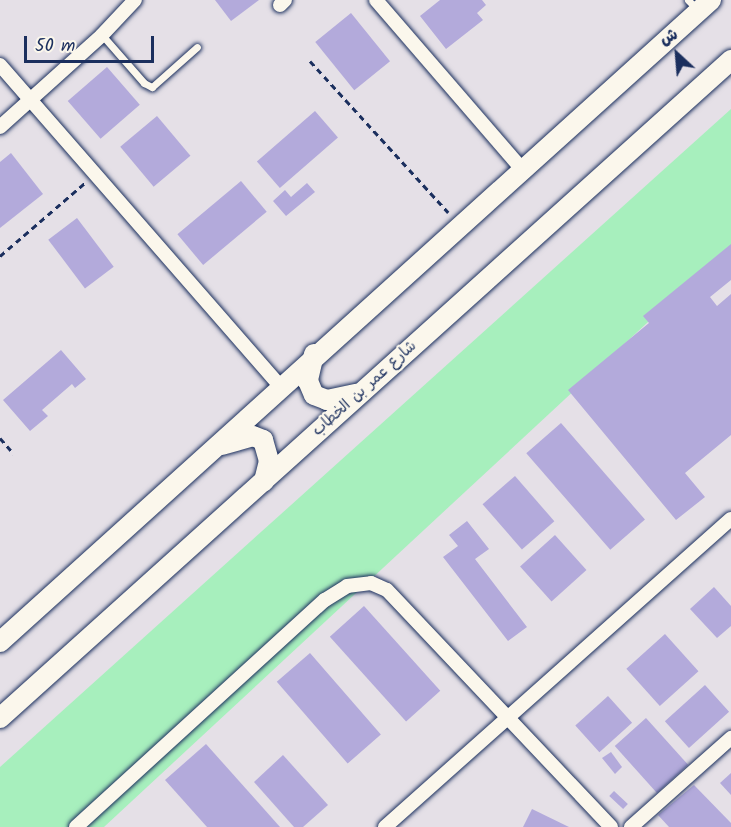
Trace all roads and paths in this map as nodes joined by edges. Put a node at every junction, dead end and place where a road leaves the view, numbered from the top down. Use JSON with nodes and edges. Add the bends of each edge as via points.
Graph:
{"nodes":[{"id":1,"x":135,"y":0,"type":"edge"},
{"id":2,"x":376,"y":0,"type":"edge"},
{"id":3,"x":697,"y":1,"type":"edge"},
{"id":4,"x":102,"y":35,"type":"junction"},
{"id":5,"x":197,"y":47,"type":"dead end"},
{"id":6,"x":731,"y":60,"type":"edge"},
{"id":7,"x":310,"y":61,"type":"dead end"},
{"id":8,"x":0,"y":65,"type":"edge"},
{"id":9,"x":731,"y":70,"type":"edge"},
{"id":10,"x":31,"y":100,"type":"junction"},
{"id":11,"x":686,"y":101,"type":"junction"},
{"id":12,"x":0,"y":127,"type":"edge"},
{"id":13,"x":522,"y":169,"type":"junction"},
{"id":14,"x":96,"y":173,"type":"junction"},
{"id":15,"x":459,"y":225,"type":"junction"},
{"id":16,"x":0,"y":256,"type":"edge"},
{"id":17,"x":314,"y":354,"type":"junction"},
{"id":18,"x":280,"y":387,"type":"junction"},
{"id":19,"x":359,"y":393,"type":"junction"},
{"id":20,"x":0,"y":438,"type":"edge"},
{"id":21,"x":211,"y":450,"type":"junction"},
{"id":22,"x":14,"y":454,"type":"dead end"},
{"id":23,"x":264,"y":481,"type":"junction"},
{"id":24,"x":731,"y":519,"type":"edge"},
{"id":25,"x":0,"y":642,"type":"edge"},
{"id":26,"x":509,"y":717,"type":"junction"},
{"id":27,"x":0,"y":718,"type":"edge"},
{"id":28,"x":731,"y":738,"type":"edge"},
{"id":29,"x":76,"y":827,"type":"edge"},
{"id":30,"x":386,"y":827,"type":"edge"},
{"id":31,"x":611,"y":827,"type":"edge"},
{"id":32,"x":631,"y":827,"type":"edge"}],
"edges":[{"from":1,"to":4,"type":"street"},
{"from":2,"to":13,"type":"street"},
{"from":3,"to":13,"type":"street","via":[[676,32]]},
{"from":4,"to":5,"type":"lane","via":[[152,87]]},
{"from":4,"to":10,"type":"street"},
{"from":6,"to":11,"type":"street","name":"شارع عمر بن الخطاب"},
{"from":7,"to":15,"type":"path"},
{"from":8,"to":10,"type":"street"},
{"from":9,"to":11,"type":"street"},
{"from":10,"to":12,"type":"street"},
{"from":10,"to":14,"type":"street"},
{"from":11,"to":19,"type":"street","name":"شارع عمر بن الخطاب"},
{"from":13,"to":15,"type":"street"},
{"from":14,"to":16,"type":"path"},
{"from":14,"to":18,"type":"street"},
{"from":15,"to":17,"type":"street"},
{"from":17,"to":18,"type":"street"},
{"from":17,"to":19,"type":"street","via":[[308,381],[314,395],[327,400]]},
{"from":18,"to":21,"type":"street"},
{"from":19,"to":23,"type":"street","name":"شارع عمر بن الخطاب"},
{"from":20,"to":22,"type":"path"},
{"from":21,"to":23,"type":"street","via":[[234,440],[258,437],[266,444],[269,461]]},
{"from":21,"to":25,"type":"street"},
{"from":23,"to":27,"type":"street","name":"شارع عمر بن الخطاب"},
{"from":24,"to":26,"type":"street"},
{"from":26,"to":29,"type":"street","via":[[387,590],[359,583],[325,600]]},
{"from":26,"to":30,"type":"street"},
{"from":26,"to":31,"type":"street"},
{"from":28,"to":32,"type":"street"}]}
